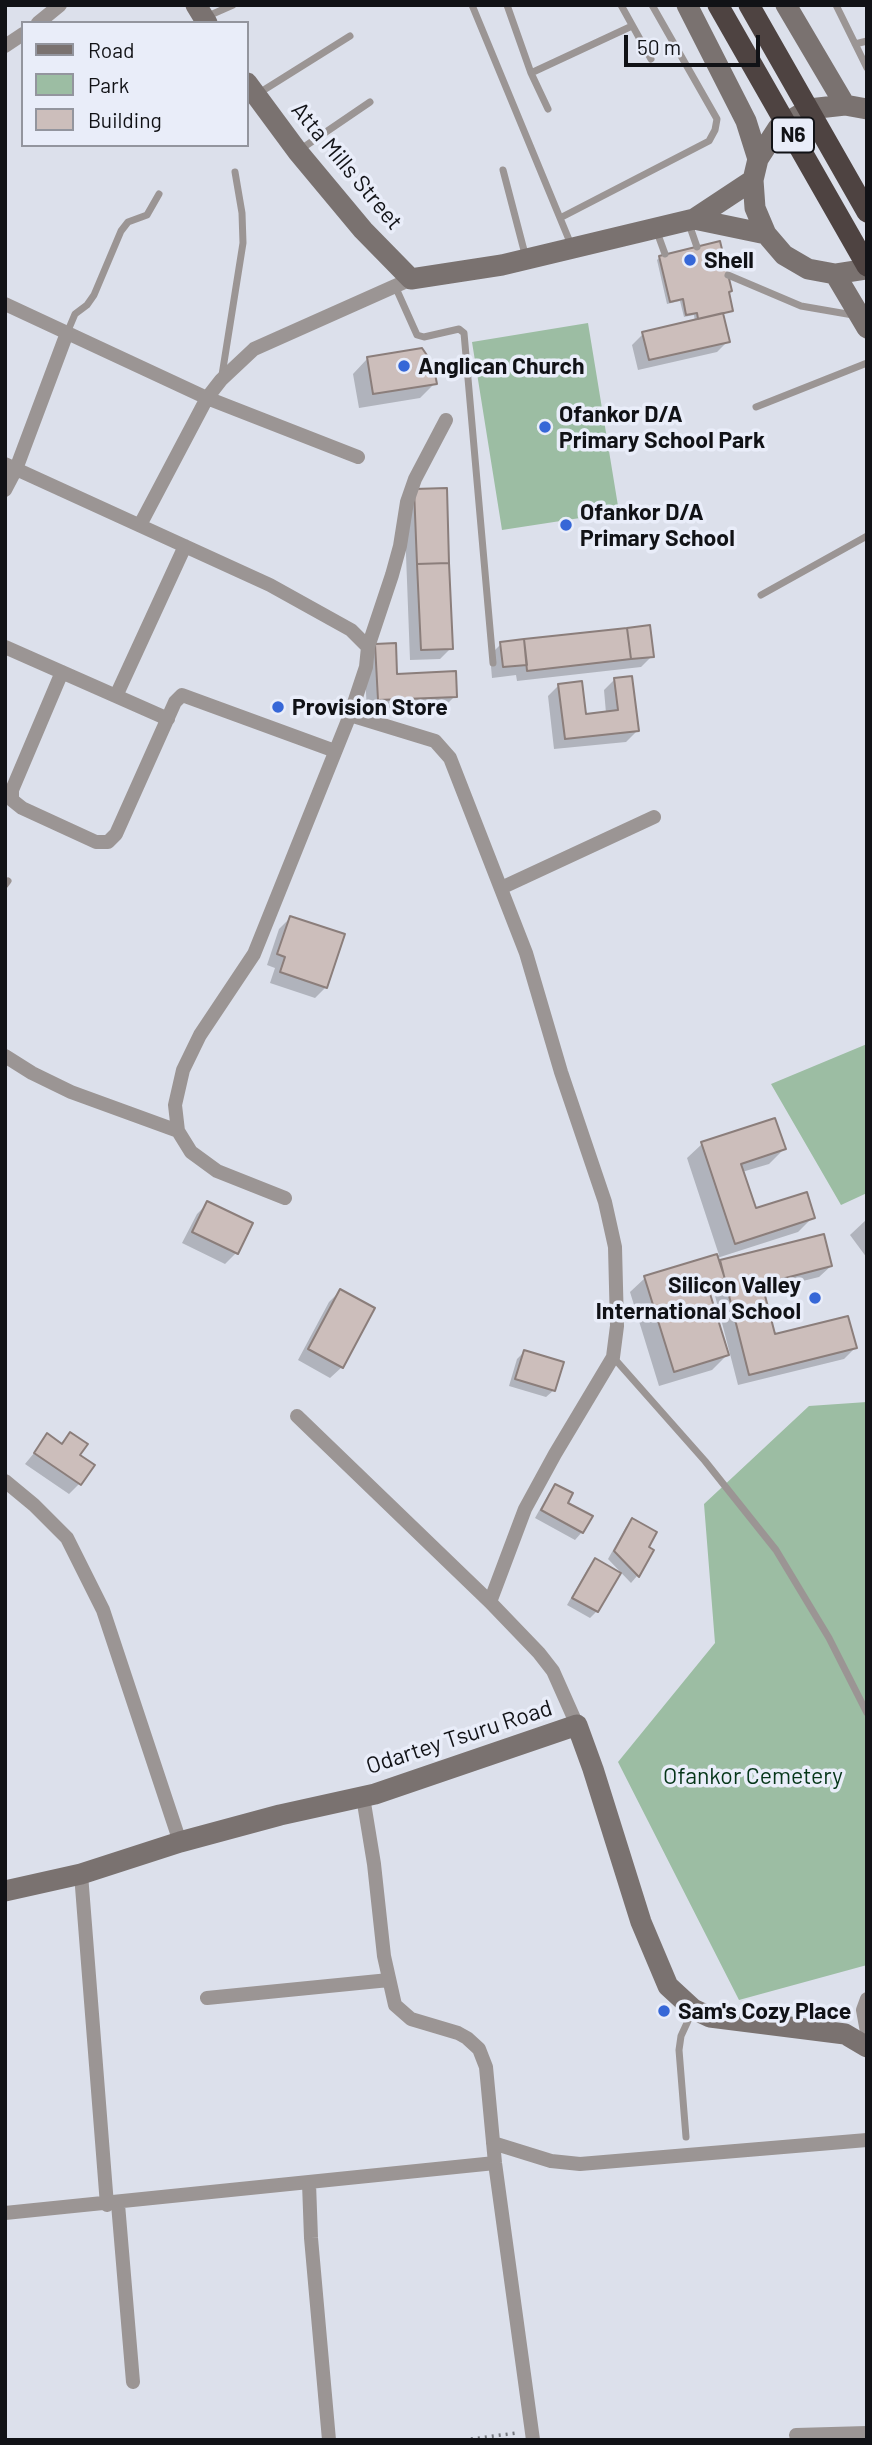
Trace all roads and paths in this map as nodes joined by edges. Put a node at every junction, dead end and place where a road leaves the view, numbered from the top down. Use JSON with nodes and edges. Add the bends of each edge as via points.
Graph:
{"nodes":[{"id":1,"x":60,"y":5,"type":"edge"},
{"id":2,"x":233,"y":5,"type":"edge"},
{"id":3,"x":472,"y":5,"type":"edge"},
{"id":4,"x":507,"y":5,"type":"edge"},
{"id":5,"x":621,"y":5,"type":"edge"},
{"id":6,"x":652,"y":5,"type":"edge"},
{"id":7,"x":687,"y":5,"type":"edge"},
{"id":8,"x":718,"y":5,"type":"edge"},
{"id":9,"x":749,"y":5,"type":"edge"},
{"id":10,"x":786,"y":5,"type":"edge"},
{"id":11,"x":835,"y":5,"type":"edge"},
{"id":12,"x":202,"y":15,"type":"edge"},
{"id":13,"x":40,"y":21,"type":"edge"},
{"id":14,"x":632,"y":26,"type":"junction"},
{"id":15,"x":21,"y":35,"type":"edge"},
{"id":16,"x":350,"y":36,"type":"dead end"},
{"id":17,"x":867,"y":41,"type":"edge"},
{"id":18,"x":855,"y":44,"type":"junction"},
{"id":19,"x":5,"y":46,"type":"edge"},
{"id":20,"x":651,"y":59,"type":"dead end"},
{"id":21,"x":867,"y":68,"type":"edge"},
{"id":22,"x":531,"y":73,"type":"junction"},
{"id":23,"x":251,"y":89,"type":"edge"},
{"id":24,"x":370,"y":102,"type":"dead end"},
{"id":25,"x":845,"y":105,"type":"junction"},
{"id":26,"x":548,"y":109,"type":"dead end"},
{"id":27,"x":867,"y":109,"type":"edge"},
{"id":28,"x":298,"y":152,"type":"junction"},
{"id":29,"x":758,"y":159,"type":"junction"},
{"id":30,"x":503,"y":170,"type":"dead end"},
{"id":31,"x":234,"y":172,"type":"dead end"},
{"id":32,"x":753,"y":180,"type":"junction"},
{"id":33,"x":159,"y":194,"type":"dead end"},
{"id":34,"x":867,"y":212,"type":"edge"},
{"id":35,"x":560,"y":218,"type":"junction"},
{"id":36,"x":691,"y":220,"type":"junction"},
{"id":37,"x":656,"y":228,"type":"junction"},
{"id":38,"x":766,"y":234,"type":"junction"},
{"id":39,"x":696,"y":247,"type":"dead end"},
{"id":40,"x":572,"y":248,"type":"junction"},
{"id":41,"x":665,"y":254,"type":"dead end"},
{"id":42,"x":526,"y":259,"type":"junction"},
{"id":43,"x":867,"y":268,"type":"edge"},
{"id":44,"x":835,"y":274,"type":"junction"},
{"id":45,"x":728,"y":275,"type":"dead end"},
{"id":46,"x":403,"y":283,"type":"junction"},
{"id":47,"x":5,"y":304,"type":"edge"},
{"id":48,"x":863,"y":322,"type":"edge"},
{"id":49,"x":67,"y":333,"type":"junction"},
{"id":50,"x":867,"y":363,"type":"edge"},
{"id":51,"x":221,"y":380,"type":"junction"},
{"id":52,"x":206,"y":398,"type":"junction"},
{"id":53,"x":756,"y":407,"type":"dead end"},
{"id":54,"x":446,"y":420,"type":"dead end"},
{"id":55,"x":358,"y":457,"type":"dead end"},
{"id":56,"x":11,"y":466,"type":"edge"},
{"id":57,"x":5,"y":490,"type":"edge"},
{"id":58,"x":140,"y":525,"type":"junction"},
{"id":59,"x":867,"y":536,"type":"edge"},
{"id":60,"x":184,"y":546,"type":"junction"},
{"id":61,"x":761,"y":596,"type":"dead end"},
{"id":62,"x":5,"y":647,"type":"edge"},
{"id":63,"x":368,"y":648,"type":"junction"},
{"id":64,"x":494,"y":663,"type":"dead end"},
{"id":65,"x":62,"y":672,"type":"junction"},
{"id":66,"x":116,"y":696,"type":"junction"},
{"id":67,"x":350,"y":715,"type":"junction"},
{"id":68,"x":168,"y":719,"type":"junction"},
{"id":69,"x":335,"y":751,"type":"junction"},
{"id":70,"x":654,"y":817,"type":"dead end"},
{"id":71,"x":500,"y":888,"type":"junction"},
{"id":72,"x":5,"y":1056,"type":"edge"},
{"id":73,"x":178,"y":1132,"type":"junction"},
{"id":74,"x":285,"y":1198,"type":"dead end"},
{"id":75,"x":613,"y":1357,"type":"junction"},
{"id":76,"x":297,"y":1416,"type":"dead end"},
{"id":77,"x":5,"y":1481,"type":"edge"},
{"id":78,"x":491,"y":1602,"type":"junction"},
{"id":79,"x":867,"y":1713,"type":"edge"},
{"id":80,"x":577,"y":1725,"type":"junction"},
{"id":81,"x":363,"y":1797,"type":"junction"},
{"id":82,"x":180,"y":1842,"type":"junction"},
{"id":83,"x":81,"y":1874,"type":"junction"},
{"id":84,"x":5,"y":1891,"type":"edge"},
{"id":85,"x":389,"y":1980,"type":"junction"},
{"id":86,"x":207,"y":1998,"type":"dead end"},
{"id":87,"x":867,"y":1999,"type":"edge"},
{"id":88,"x":693,"y":2009,"type":"junction"},
{"id":89,"x":867,"y":2032,"type":"edge"},
{"id":90,"x":867,"y":2047,"type":"edge"},
{"id":91,"x":686,"y":2137,"type":"dead end"},
{"id":92,"x":867,"y":2140,"type":"edge"},
{"id":93,"x":493,"y":2143,"type":"junction"},
{"id":94,"x":495,"y":2163,"type":"junction"},
{"id":95,"x":309,"y":2183,"type":"junction"},
{"id":96,"x":113,"y":2204,"type":"junction"},
{"id":97,"x":5,"y":2213,"type":"edge"},
{"id":98,"x":133,"y":2382,"type":"dead end"},
{"id":99,"x":867,"y":2433,"type":"edge"},
{"id":100,"x":533,"y":2435,"type":"edge"},
{"id":101,"x":796,"y":2435,"type":"dead end"},
{"id":102,"x":329,"y":2440,"type":"edge"},
{"id":103,"x":464,"y":2440,"type":"edge"}],
"edges":[{"from":1,"to":13,"type":"street"},
{"from":2,"to":12,"type":"lane"},
{"from":3,"to":35,"type":"lane"},
{"from":4,"to":22,"type":"lane"},
{"from":5,"to":14,"type":"lane"},
{"from":6,"to":35,"type":"lane","via":[[717,119],[715,130],[709,141]]},
{"from":7,"to":29,"type":"main road","via":[[737,101]]},
{"from":8,"to":43,"type":"highway","number":"N6","bridge":true},
{"from":9,"to":34,"type":"highway","number":"N6","bridge":true},
{"from":10,"to":25,"type":"main road"},
{"from":11,"to":18,"type":"lane"},
{"from":14,"to":20,"type":"lane"},
{"from":14,"to":22,"type":"lane"},
{"from":15,"to":19,"type":"street"},
{"from":16,"to":23,"type":"lane"},
{"from":17,"to":18,"type":"lane"},
{"from":18,"to":21,"type":"lane"},
{"from":22,"to":26,"type":"lane"},
{"from":23,"to":28,"type":"main road","name":"Atta Mills Street"},
{"from":24,"to":28,"type":"lane"},
{"from":25,"to":27,"type":"main road"},
{"from":25,"to":29,"type":"main road","via":[[809,109],[778,128]]},
{"from":28,"to":46,"type":"main road","name":"Atta Mills Street"},
{"from":29,"to":32,"type":"main road"},
{"from":30,"to":42,"type":"lane"},
{"from":31,"to":51,"type":"lane","via":[[243,243]]},
{"from":32,"to":36,"type":"main road"},
{"from":32,"to":38,"type":"main road","via":[[755,208]]},
{"from":33,"to":49,"type":"lane","via":[[148,215],[128,222],[121,231],[94,295],[75,314]]},
{"from":35,"to":40,"type":"lane"},
{"from":36,"to":37,"type":"main road"},
{"from":36,"to":38,"type":"main road"},
{"from":36,"to":39,"type":"lane"},
{"from":37,"to":40,"type":"main road"},
{"from":37,"to":41,"type":"lane"},
{"from":38,"to":44,"type":"main road","via":[[784,255],[808,269]]},
{"from":40,"to":42,"type":"main road"},
{"from":42,"to":46,"type":"main road"},
{"from":43,"to":44,"type":"main road"},
{"from":44,"to":48,"type":"main road"},
{"from":45,"to":48,"type":"lane","via":[[801,306]]},
{"from":46,"to":51,"type":"street","via":[[254,349]]},
{"from":46,"to":64,"type":"lane","via":[[416,335],[464,332]]},
{"from":47,"to":49,"type":"street"},
{"from":49,"to":52,"type":"street"},
{"from":49,"to":56,"type":"street"},
{"from":50,"to":53,"type":"lane"},
{"from":51,"to":52,"type":"street"},
{"from":52,"to":55,"type":"street"},
{"from":52,"to":58,"type":"street"},
{"from":54,"to":63,"type":"street","via":[[407,502],[400,546]]},
{"from":56,"to":57,"type":"street"},
{"from":56,"to":58,"type":"street"},
{"from":58,"to":60,"type":"street"},
{"from":59,"to":61,"type":"lane"},
{"from":60,"to":63,"type":"street","via":[[270,585],[351,630]]},
{"from":60,"to":66,"type":"street"},
{"from":62,"to":65,"type":"street"},
{"from":63,"to":67,"type":"street"},
{"from":65,"to":66,"type":"street"},
{"from":65,"to":68,"type":"street","via":[[12,790],[12,800],[96,842],[108,842],[116,834]]},
{"from":66,"to":68,"type":"street"},
{"from":67,"to":69,"type":"street"},
{"from":67,"to":71,"type":"street","via":[[435,741],[450,758]]},
{"from":68,"to":69,"type":"street","via":[[175,702],[182,695],[190,696]]},
{"from":69,"to":73,"type":"street","via":[[254,954],[200,1035],[183,1070],[175,1105]]},
{"from":70,"to":71,"type":"street"},
{"from":71,"to":75,"type":"street","via":[[526,954],[605,1202],[615,1247]]},
{"from":72,"to":73,"type":"street","via":[[71,1092]]},
{"from":73,"to":74,"type":"street","via":[[191,1152],[217,1171]]},
{"from":75,"to":78,"type":"street","via":[[525,1509]]},
{"from":75,"to":79,"type":"lane","via":[[776,1550]]},
{"from":76,"to":78,"type":"street"},
{"from":77,"to":82,"type":"street","via":[[67,1538],[103,1610]]},
{"from":78,"to":80,"type":"street","via":[[552,1671]]},
{"from":80,"to":81,"type":"main road","name":"Odartey Tsuru Road"},
{"from":80,"to":88,"type":"main road","name":"Odartey Tsuru Road","via":[[641,1922],[668,1986]]},
{"from":81,"to":82,"type":"main road","name":"Odartey Tsuru Road"},
{"from":81,"to":85,"type":"street"},
{"from":82,"to":83,"type":"main road","name":"Odartey Tsuru Road"},
{"from":83,"to":84,"type":"main road","name":"Odartey Tsuru Road"},
{"from":83,"to":96,"type":"street"},
{"from":85,"to":86,"type":"street"},
{"from":85,"to":93,"type":"street","via":[[395,2005],[411,2019],[458,2033],[479,2049],[486,2067]]},
{"from":87,"to":89,"type":"street","via":[[863,2010]]},
{"from":88,"to":90,"type":"main road","name":"Odartey Tsuru Road","via":[[710,2017],[845,2034]]},
{"from":88,"to":91,"type":"lane","via":[[679,2050]]},
{"from":92,"to":93,"type":"street","via":[[580,2164],[551,2161]]},
{"from":93,"to":94,"type":"street"},
{"from":94,"to":95,"type":"street"},
{"from":94,"to":100,"type":"street"},
{"from":95,"to":96,"type":"street"},
{"from":95,"to":102,"type":"street"},
{"from":96,"to":97,"type":"street"},
{"from":96,"to":98,"type":"street"},
{"from":99,"to":101,"type":"street"},
{"from":100,"to":103,"type":"path"}]}
